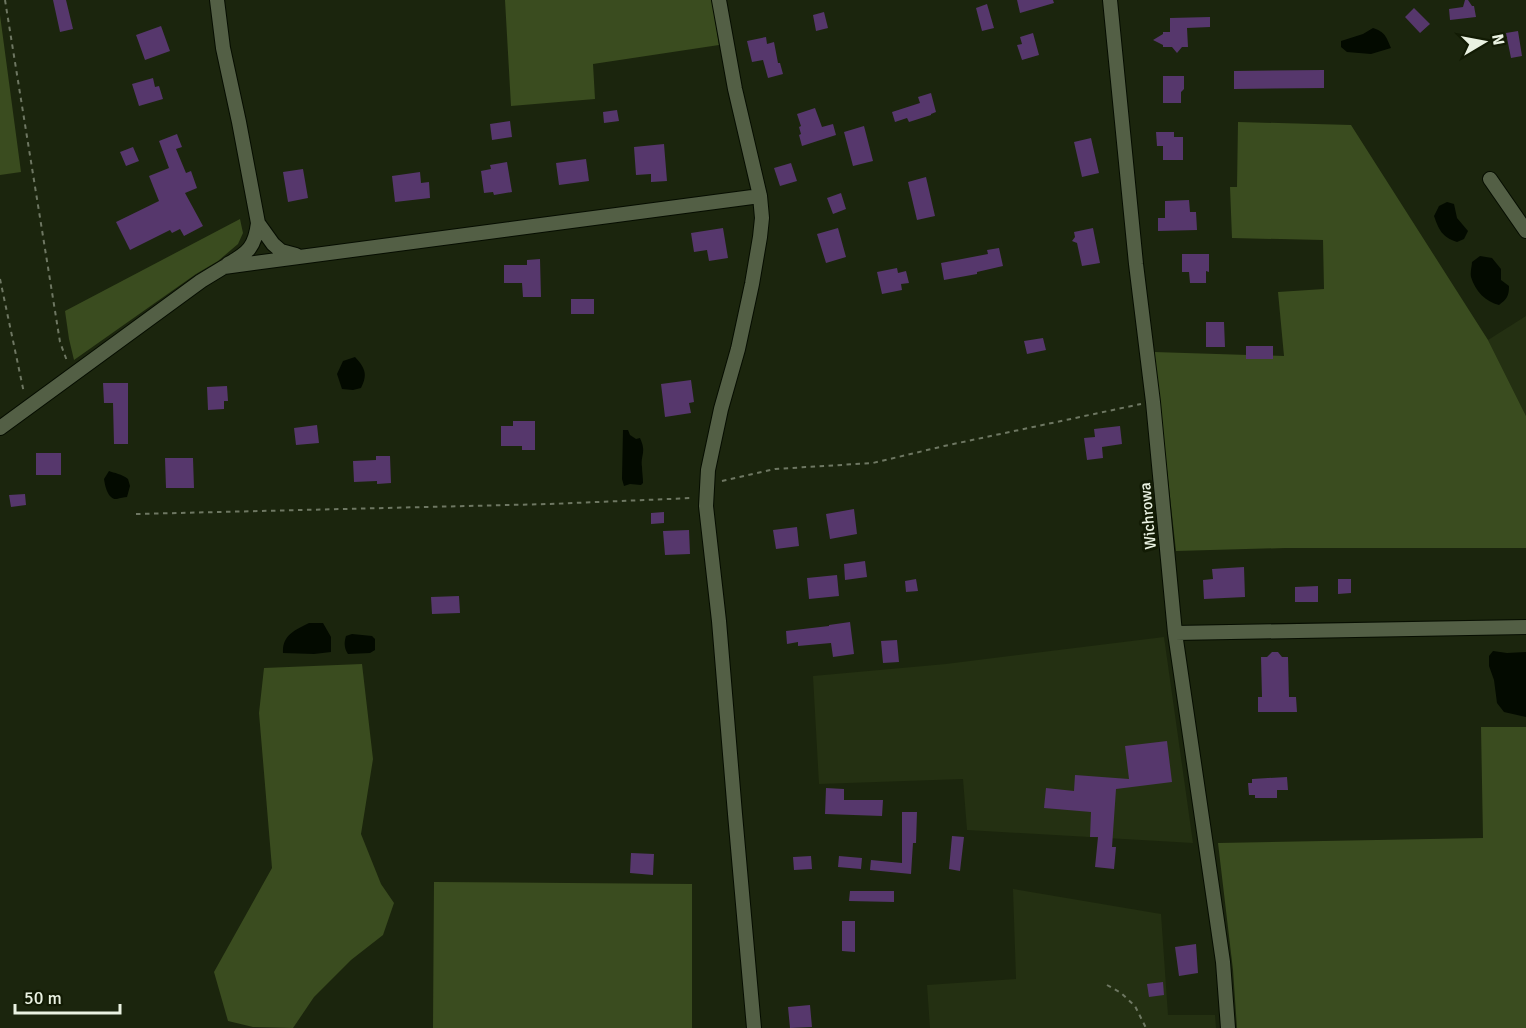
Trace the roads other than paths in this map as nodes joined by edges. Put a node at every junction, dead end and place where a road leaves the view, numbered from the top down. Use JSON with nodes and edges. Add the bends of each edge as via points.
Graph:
{"nodes":[{"id":1,"x":217,"y":0,"type":"edge"},
{"id":2,"x":719,"y":0,"type":"edge"},
{"id":3,"x":1110,"y":0,"type":"edge"},
{"id":4,"x":1490,"y":179,"type":"dead end"},
{"id":5,"x":760,"y":196,"type":"junction"},
{"id":6,"x":258,"y":223,"type":"junction"},
{"id":7,"x":1526,"y":231,"type":"edge"},
{"id":8,"x":301,"y":256,"type":"junction"},
{"id":9,"x":224,"y":267,"type":"junction"},
{"id":10,"x":0,"y":428,"type":"edge"},
{"id":11,"x":1526,"y":627,"type":"edge"},
{"id":12,"x":1175,"y":633,"type":"junction"},
{"id":13,"x":754,"y":1028,"type":"edge"},
{"id":14,"x":1228,"y":1028,"type":"edge"}],
"edges":[{"from":1,"to":6,"type":"street"},
{"from":2,"to":5,"type":"street"},
{"from":3,"to":12,"type":"street","name":"Wichrowa"},
{"from":4,"to":7,"type":"street"},
{"from":5,"to":8,"type":"street"},
{"from":5,"to":13,"type":"street","via":[[762,218],[752,284],[714,440],[707,490]]},
{"from":6,"to":8,"type":"street","via":[[281,251]]},
{"from":6,"to":9,"type":"street","via":[[247,253]]},
{"from":8,"to":9,"type":"street"},
{"from":9,"to":10,"type":"street"},
{"from":11,"to":12,"type":"street"},
{"from":12,"to":14,"type":"street","name":"Wichrowa","via":[[1223,962]]}]}
